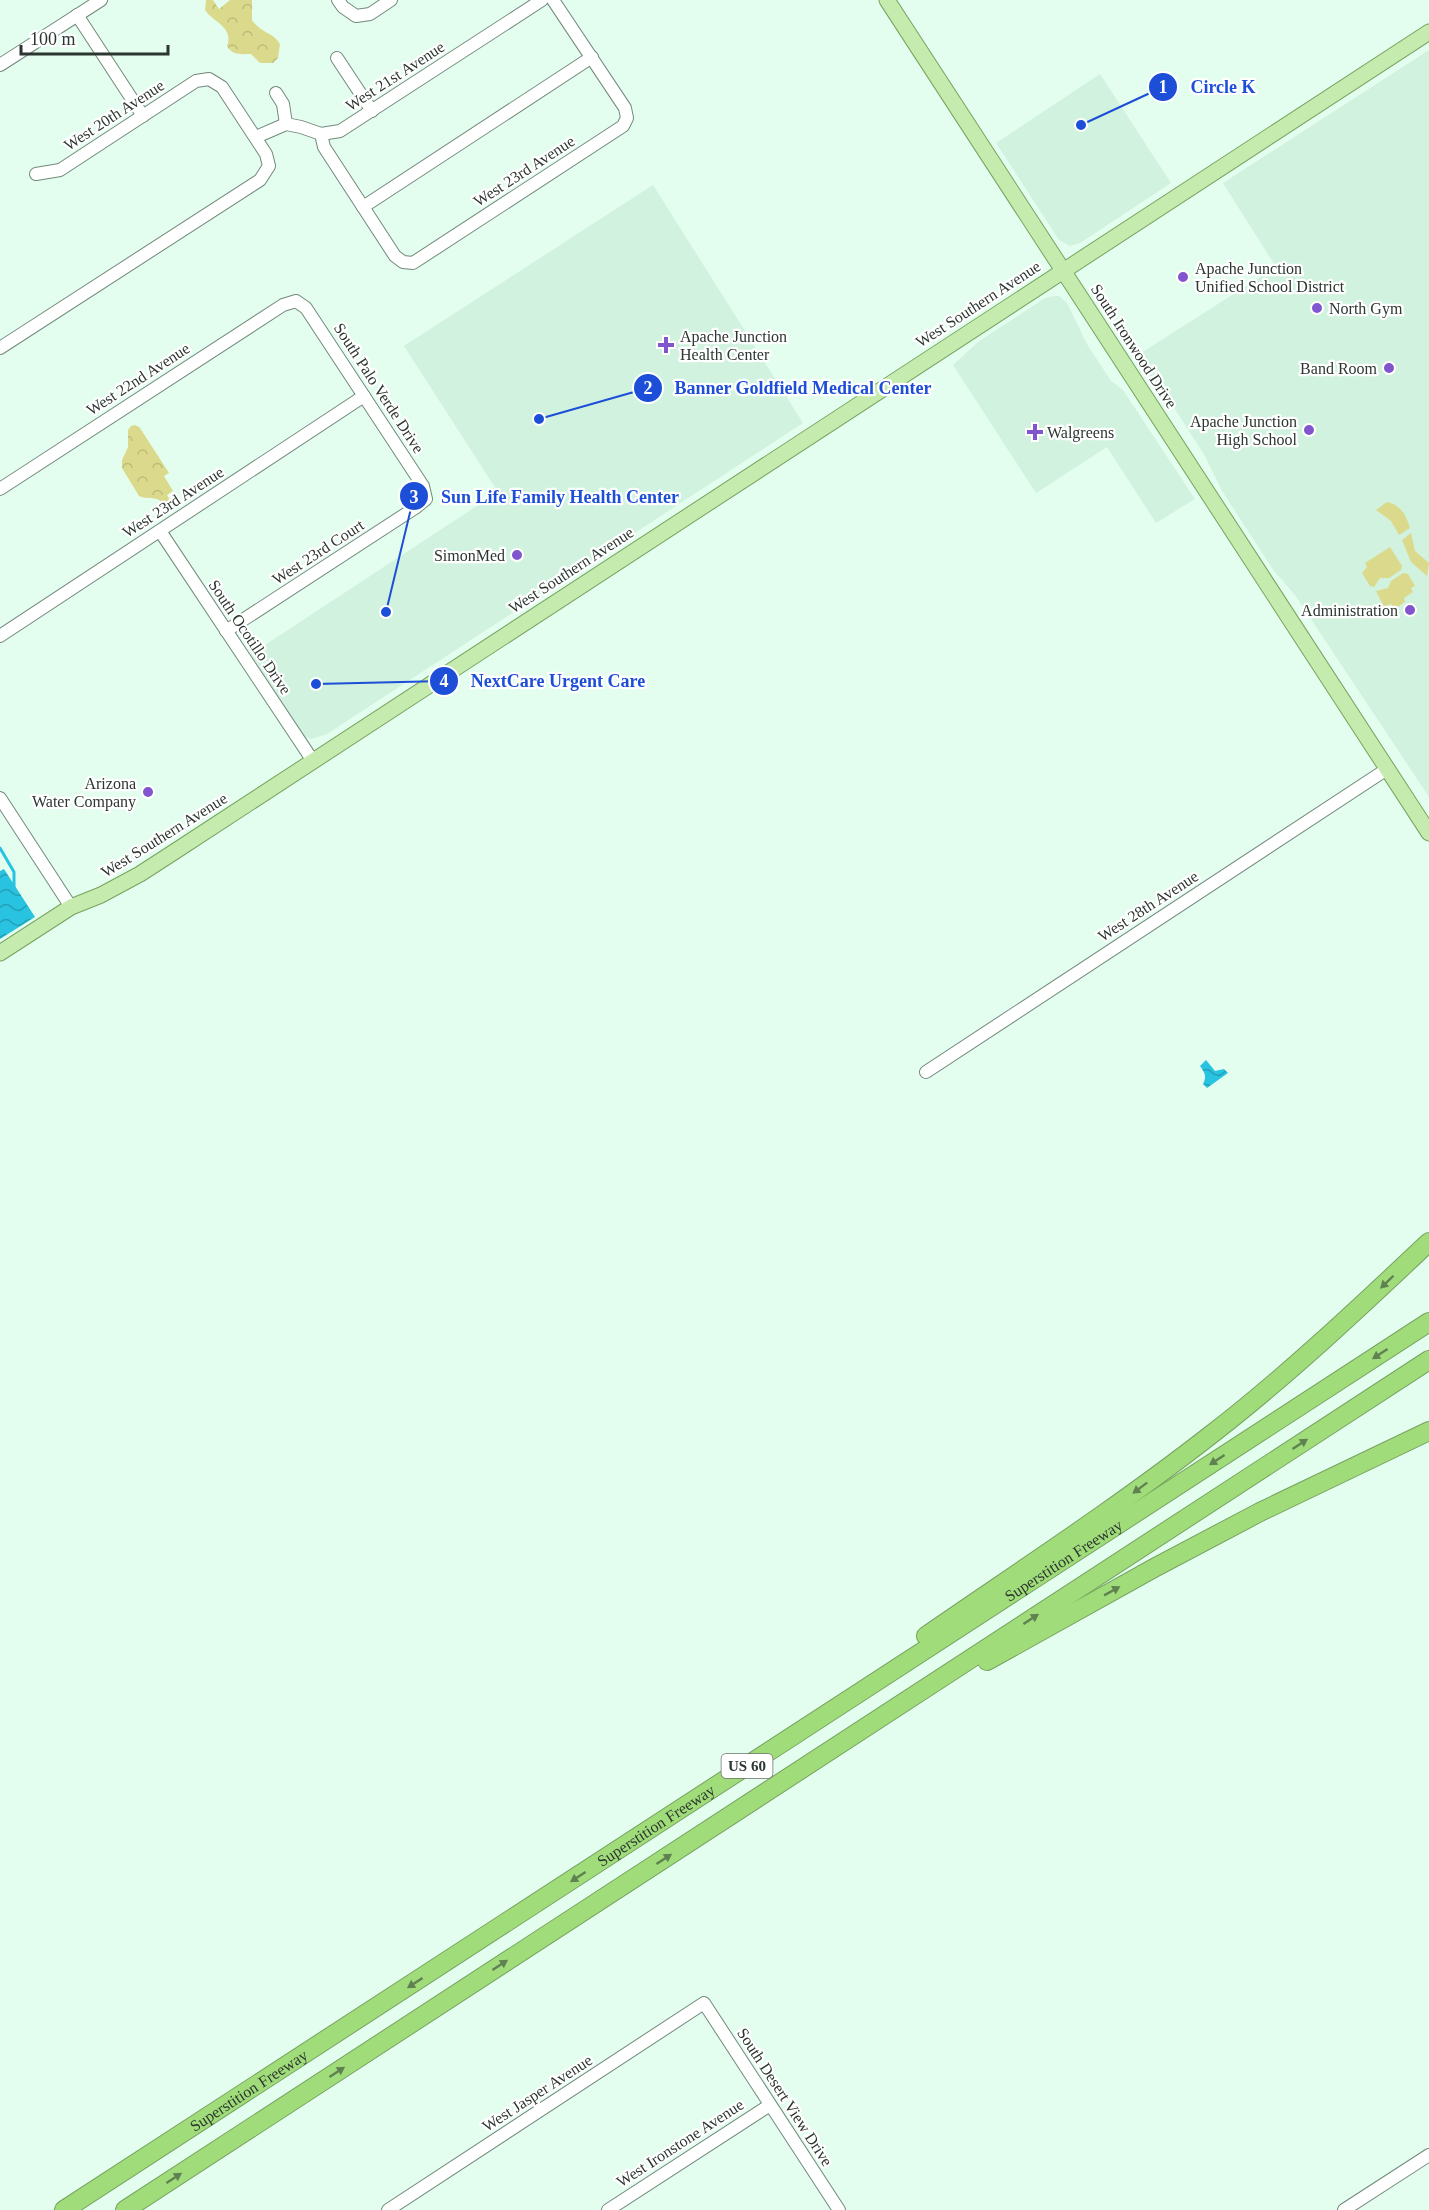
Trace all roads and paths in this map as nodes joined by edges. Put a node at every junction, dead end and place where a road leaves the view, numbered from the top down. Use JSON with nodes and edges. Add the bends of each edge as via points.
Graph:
{"nodes":[{"id":1,"x":101,"y":0,"type":"edge"},
{"id":2,"x":338,"y":0,"type":"edge"},
{"id":3,"x":391,"y":0,"type":"edge"},
{"id":4,"x":542,"y":0,"type":"edge"},
{"id":5,"x":553,"y":0,"type":"edge"},
{"id":6,"x":887,"y":0,"type":"edge"},
{"id":7,"x":76,"y":15,"type":"junction"},
{"id":8,"x":1429,"y":32,"type":"edge"},
{"id":9,"x":592,"y":57,"type":"junction"},
{"id":10,"x":337,"y":58,"type":"dead end"},
{"id":11,"x":0,"y":65,"type":"edge"},
{"id":12,"x":276,"y":93,"type":"dead end"},
{"id":13,"x":372,"y":111,"type":"junction"},
{"id":14,"x":143,"y":116,"type":"junction"},
{"id":15,"x":286,"y":124,"type":"junction"},
{"id":16,"x":321,"y":134,"type":"junction"},
{"id":17,"x":256,"y":137,"type":"junction"},
{"id":18,"x":36,"y":174,"type":"dead end"},
{"id":19,"x":363,"y":207,"type":"junction"},
{"id":20,"x":1063,"y":271,"type":"junction"},
{"id":21,"x":296,"y":301,"type":"joint"},
{"id":22,"x":0,"y":348,"type":"edge"},
{"id":23,"x":364,"y":396,"type":"junction"},
{"id":24,"x":0,"y":489,"type":"edge"},
{"id":25,"x":426,"y":499,"type":"joint"},
{"id":26,"x":160,"y":531,"type":"junction"},
{"id":27,"x":226,"y":631,"type":"junction"},
{"id":28,"x":0,"y":636,"type":"edge"},
{"id":29,"x":313,"y":761,"type":"junction"},
{"id":30,"x":1387,"y":769,"type":"junction"},
{"id":31,"x":0,"y":798,"type":"edge"},
{"id":32,"x":1429,"y":833,"type":"edge"},
{"id":33,"x":71,"y":907,"type":"junction"},
{"id":34,"x":0,"y":953,"type":"edge"},
{"id":35,"x":926,"y":1072,"type":"dead end"},
{"id":36,"x":1429,"y":1242,"type":"edge"},
{"id":37,"x":1429,"y":1322,"type":"edge"},
{"id":38,"x":1429,"y":1360,"type":"edge"},
{"id":39,"x":1429,"y":1431,"type":"edge"},
{"id":40,"x":877,"y":1720,"type":"junction"},
{"id":41,"x":761,"y":1757,"type":"junction"},
{"id":42,"x":704,"y":2003,"type":"joint"},
{"id":43,"x":770,"y":2105,"type":"junction"},
{"id":44,"x":1429,"y":2155,"type":"edge"},
{"id":45,"x":834,"y":2208,"type":"edge"},
{"id":46,"x":64,"y":2210,"type":"edge"},
{"id":47,"x":125,"y":2210,"type":"edge"},
{"id":48,"x":388,"y":2210,"type":"edge"},
{"id":49,"x":608,"y":2210,"type":"edge"},
{"id":50,"x":1344,"y":2210,"type":"edge"}],
"edges":[{"from":1,"to":7,"type":"street"},
{"from":2,"to":3,"type":"street","via":[[356,16],[370,14]]},
{"from":4,"to":13,"type":"street","name":"West 21st Avenue"},
{"from":5,"to":9,"type":"street"},
{"from":6,"to":20,"type":"main road","name":"South Ironwood Drive"},
{"from":7,"to":11,"type":"street"},
{"from":7,"to":14,"type":"street"},
{"from":8,"to":20,"type":"main road","name":"West Southern Avenue"},
{"from":9,"to":19,"type":"street"},
{"from":9,"to":19,"type":"street","name":"West 23rd Avenue","via":[[625,108],[627,118],[623,126],[413,263],[395,256]]},
{"from":10,"to":13,"type":"street"},
{"from":12,"to":15,"type":"street","via":[[283,104]]},
{"from":13,"to":16,"type":"street","name":"West 21st Avenue","via":[[340,131]]},
{"from":14,"to":17,"type":"street","name":"West 20th Avenue","via":[[196,81],[209,79],[222,87]]},
{"from":14,"to":18,"type":"street","name":"West 20th Avenue","via":[[60,170]]},
{"from":15,"to":16,"type":"street"},
{"from":15,"to":17,"type":"street"},
{"from":16,"to":19,"type":"street","via":[[324,147]]},
{"from":17,"to":22,"type":"street","via":[[269,166],[260,180]]},
{"from":20,"to":29,"type":"main road","name":"West Southern Avenue"},
{"from":20,"to":30,"type":"main road","name":"South Ironwood Drive"},
{"from":21,"to":23,"type":"street","name":"South Palo Verde Drive","via":[[306,308]]},
{"from":21,"to":24,"type":"street","name":"West 22nd Avenue","via":[[282,305]]},
{"from":23,"to":25,"type":"street","name":"South Palo Verde Drive","via":[[423,486]]},
{"from":23,"to":26,"type":"street","name":"West 23rd Avenue"},
{"from":25,"to":27,"type":"street","name":"West 23rd Court"},
{"from":26,"to":27,"type":"street","name":"South Ocotillo Drive"},
{"from":26,"to":28,"type":"street","name":"West 23rd Avenue"},
{"from":27,"to":29,"type":"street","name":"South Ocotillo Drive"},
{"from":29,"to":33,"type":"main road","name":"West Southern Avenue","via":[[140,874]]},
{"from":30,"to":32,"type":"main road","name":"South Ironwood Drive"},
{"from":30,"to":35,"type":"street","name":"West 28th Avenue"},
{"from":31,"to":33,"type":"street"},
{"from":33,"to":34,"type":"main road","name":"West Southern Avenue"},
{"from":36,"to":41,"type":"highway","one_way":true,"via":[[1352,1315],[1209,1437],[1127,1498],[863,1678]]},
{"from":37,"to":41,"type":"highway","name":"Superstition Freeway","number":"US 60","one_way":true},
{"from":40,"to":38,"type":"highway","name":"Superstition Freeway","number":"US 60","one_way":true},
{"from":40,"to":39,"type":"highway","one_way":true,"via":[[1260,1512]]},
{"from":47,"to":40,"type":"highway","name":"Superstition Freeway","number":"US 60","one_way":true},
{"from":41,"to":46,"type":"highway","name":"Superstition Freeway","number":"US 60","one_way":true},
{"from":42,"to":43,"type":"street","name":"South Desert View Drive"},
{"from":42,"to":48,"type":"street","name":"West Jasper Avenue"},
{"from":43,"to":45,"type":"street","name":"South Desert View Drive"},
{"from":43,"to":49,"type":"street","name":"West Ironstone Avenue"},
{"from":44,"to":50,"type":"street"}]}
